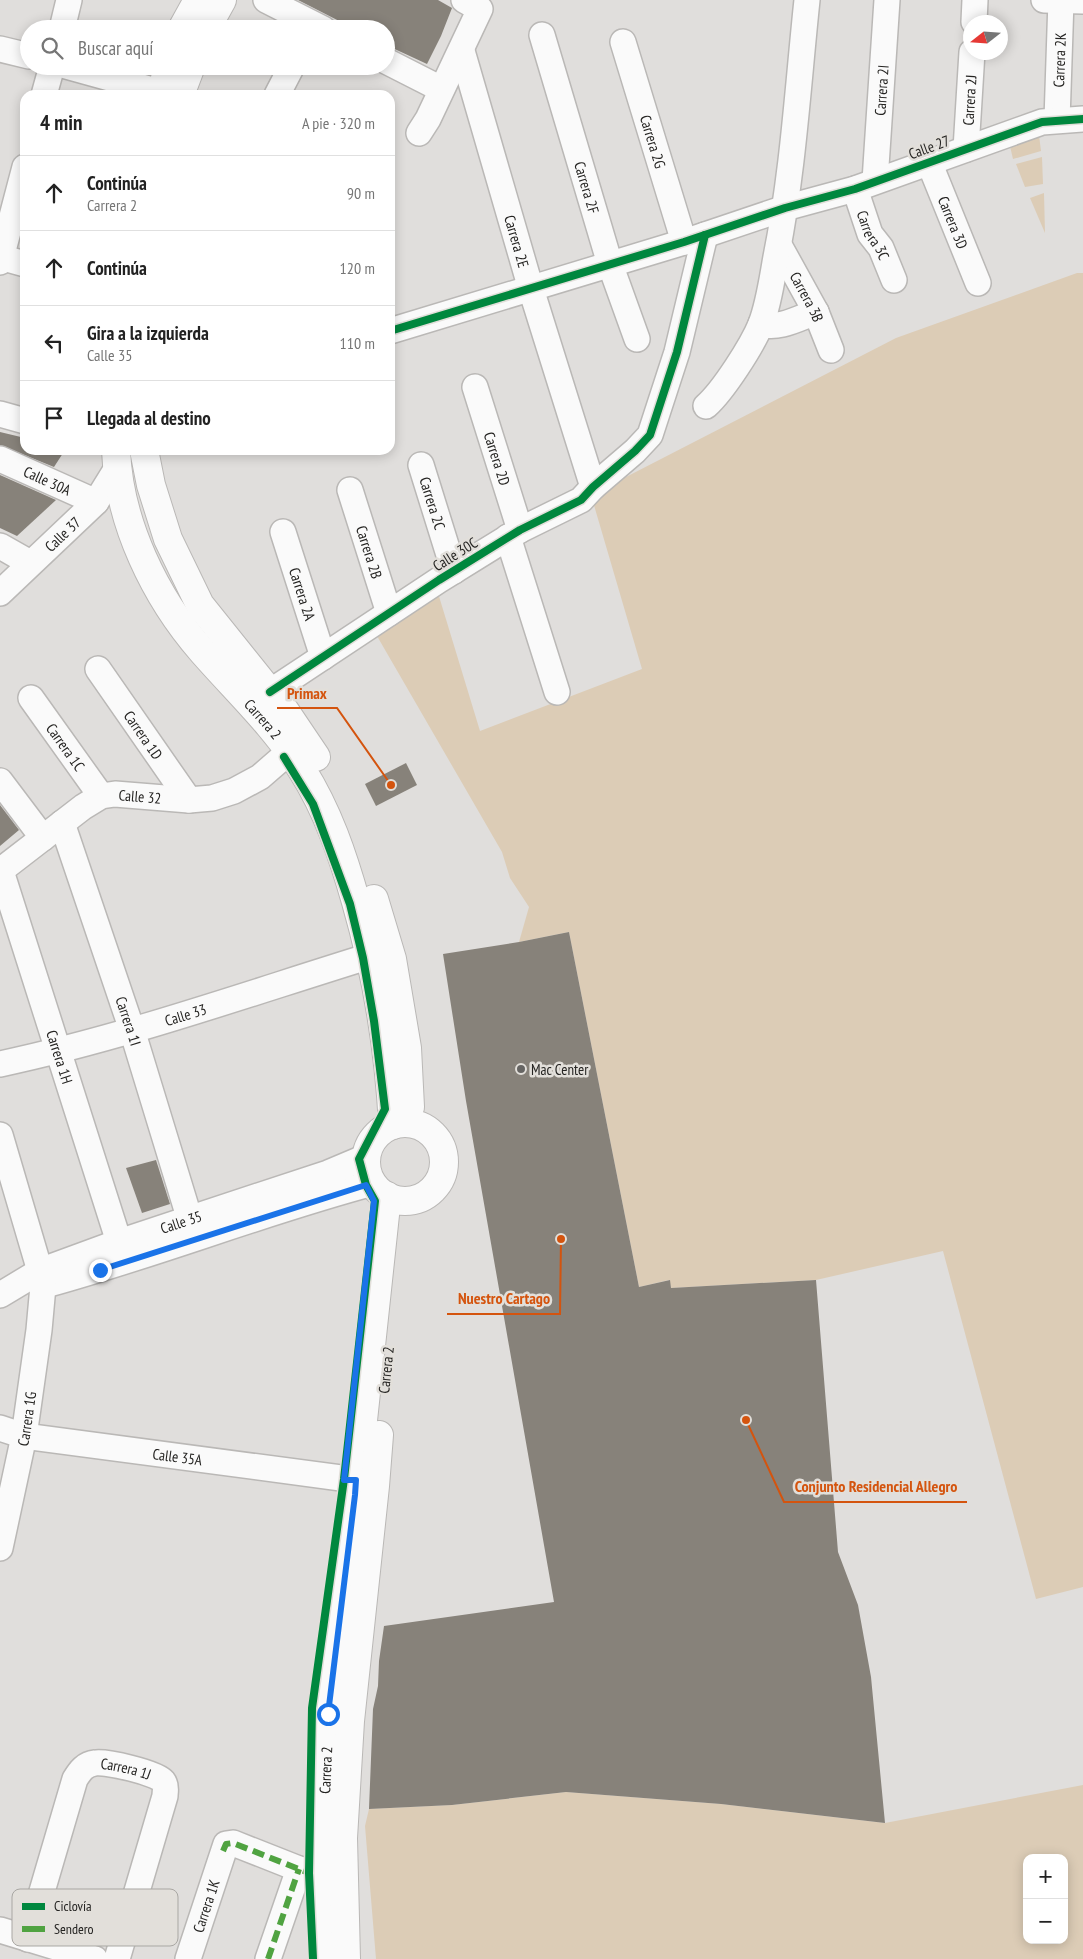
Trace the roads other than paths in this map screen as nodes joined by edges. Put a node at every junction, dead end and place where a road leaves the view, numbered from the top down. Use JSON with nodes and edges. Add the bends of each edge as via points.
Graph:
{"nodes":[{"id":1,"x":69,"y":0,"type":"edge"},
{"id":2,"x":198,"y":0,"type":"edge"},
{"id":3,"x":222,"y":0,"type":"edge"},
{"id":4,"x":266,"y":0,"type":"edge"},
{"id":5,"x":464,"y":0,"type":"edge"},
{"id":6,"x":806,"y":0,"type":"edge"},
{"id":7,"x":887,"y":0,"type":"edge"},
{"id":8,"x":975,"y":0,"type":"edge"},
{"id":9,"x":1044,"y":0,"type":"edge"},
{"id":10,"x":1061,"y":0,"type":"edge"},
{"id":11,"x":1083,"y":1,"type":"edge"},
{"id":12,"x":974,"y":15,"type":"edge"},
{"id":13,"x":64,"y":20,"type":"edge"},
{"id":14,"x":187,"y":20,"type":"edge"},
{"id":15,"x":211,"y":20,"type":"edge"},
{"id":16,"x":302,"y":20,"type":"edge"},
{"id":17,"x":542,"y":35,"type":"dead end"},
{"id":18,"x":622,"y":42,"type":"dead end"},
{"id":19,"x":0,"y":49,"type":"edge"},
{"id":20,"x":462,"y":51,"type":"junction"},
{"id":21,"x":20,"y":54,"type":"edge"},
{"id":22,"x":972,"y":60,"type":"edge"},
{"id":23,"x":395,"y":66,"type":"edge"},
{"id":24,"x":50,"y":75,"type":"edge"},
{"id":25,"x":98,"y":75,"type":"edge"},
{"id":26,"x":168,"y":75,"type":"edge"},
{"id":27,"x":183,"y":75,"type":"edge"},
{"id":28,"x":287,"y":75,"type":"edge"},
{"id":29,"x":441,"y":89,"type":"junction"},
{"id":30,"x":45,"y":90,"type":"edge"},
{"id":31,"x":153,"y":90,"type":"edge"},
{"id":32,"x":167,"y":90,"type":"edge"},
{"id":33,"x":170,"y":90,"type":"edge"},
{"id":34,"x":280,"y":90,"type":"edge"},
{"id":35,"x":1083,"y":119,"type":"edge"},
{"id":36,"x":1057,"y":120,"type":"junction"},
{"id":37,"x":419,"y":133,"type":"dead end"},
{"id":38,"x":966,"y":148,"type":"junction"},
{"id":39,"x":929,"y":162,"type":"junction"},
{"id":40,"x":20,"y":185,"type":"edge"},
{"id":41,"x":865,"y":185,"type":"junction"},
{"id":42,"x":785,"y":208,"type":"junction"},
{"id":43,"x":694,"y":238,"type":"junction"},
{"id":44,"x":779,"y":245,"type":"junction"},
{"id":45,"x":0,"y":259,"type":"edge"},
{"id":46,"x":20,"y":263,"type":"edge"},
{"id":47,"x":610,"y":264,"type":"junction"},
{"id":48,"x":894,"y":280,"type":"dead end"},
{"id":49,"x":978,"y":283,"type":"dead end"},
{"id":50,"x":532,"y":289,"type":"junction"},
{"id":51,"x":816,"y":312,"type":"junction"},
{"id":52,"x":761,"y":324,"type":"junction"},
{"id":53,"x":395,"y":330,"type":"edge"},
{"id":54,"x":637,"y":339,"type":"dead end"},
{"id":55,"x":831,"y":350,"type":"dead end"},
{"id":56,"x":475,"y":387,"type":"dead end"},
{"id":57,"x":706,"y":406,"type":"dead end"},
{"id":58,"x":0,"y":414,"type":"edge"},
{"id":59,"x":20,"y":420,"type":"edge"},
{"id":60,"x":114,"y":455,"type":"edge"},
{"id":61,"x":145,"y":455,"type":"edge"},
{"id":62,"x":0,"y":459,"type":"edge"},
{"id":63,"x":421,"y":464,"type":"dead end"},
{"id":64,"x":592,"y":487,"type":"junction"},
{"id":65,"x":350,"y":490,"type":"dead end"},
{"id":66,"x":96,"y":502,"type":"junction"},
{"id":67,"x":284,"y":532,"type":"dead end"},
{"id":68,"x":514,"y":534,"type":"junction"},
{"id":69,"x":0,"y":546,"type":"edge"},
{"id":70,"x":30,"y":563,"type":"junction"},
{"id":71,"x":454,"y":571,"type":"junction"},
{"id":72,"x":0,"y":593,"type":"edge"},
{"id":73,"x":389,"y":613,"type":"junction"},
{"id":74,"x":323,"y":657,"type":"junction"},
{"id":75,"x":98,"y":669,"type":"dead end"},
{"id":76,"x":270,"y":692,"type":"junction"},
{"id":77,"x":557,"y":692,"type":"dead end"},
{"id":78,"x":31,"y":698,"type":"dead end"},
{"id":79,"x":290,"y":751,"type":"junction"},
{"id":80,"x":0,"y":781,"type":"edge"},
{"id":81,"x":101,"y":796,"type":"junction"},
{"id":82,"x":189,"y":800,"type":"junction"},
{"id":83,"x":62,"y":823,"type":"junction"},
{"id":84,"x":43,"y":838,"type":"junction"},
{"id":85,"x":0,"y":871,"type":"edge"},
{"id":86,"x":370,"y":956,"type":"junction"},
{"id":87,"x":132,"y":1030,"type":"junction"},
{"id":88,"x":59,"y":1052,"type":"junction"},
{"id":89,"x":0,"y":1064,"type":"edge"},
{"id":90,"x":402,"y":1124,"type":"junction"},
{"id":91,"x":0,"y":1135,"type":"edge"},
{"id":92,"x":366,"y":1157,"type":"junction"},
{"id":93,"x":388,"y":1193,"type":"junction"},
{"id":94,"x":190,"y":1220,"type":"junction"},
{"id":95,"x":119,"y":1242,"type":"junction"},
{"id":96,"x":42,"y":1278,"type":"junction"},
{"id":97,"x":0,"y":1295,"type":"edge"},
{"id":98,"x":0,"y":1428,"type":"edge"},
{"id":99,"x":24,"y":1436,"type":"junction"},
{"id":100,"x":356,"y":1480,"type":"junction"},
{"id":101,"x":2,"y":1521,"type":"edge"},
{"id":102,"x":0,"y":1548,"type":"edge"},
{"id":103,"x":43,"y":1889,"type":"edge"},
{"id":104,"x":138,"y":1889,"type":"edge"},
{"id":105,"x":0,"y":1930,"type":"edge"},
{"id":106,"x":12,"y":1934,"type":"edge"},
{"id":107,"x":51,"y":1946,"type":"edge"},
{"id":108,"x":121,"y":1946,"type":"edge"},
{"id":109,"x":95,"y":1959,"type":"edge"},
{"id":110,"x":117,"y":1959,"type":"edge"},
{"id":111,"x":188,"y":1959,"type":"edge"},
{"id":112,"x":268,"y":1959,"type":"edge"},
{"id":113,"x":326,"y":1959,"type":"edge"},
{"id":114,"x":346,"y":1959,"type":"edge"}],
"edges":[{"from":1,"to":13,"type":"street"},
{"from":2,"to":14,"type":"main road"},
{"from":3,"to":15,"type":"main road"},
{"from":4,"to":16,"type":"street"},
{"from":5,"to":20,"type":"street","via":[[480,9]]},
{"from":6,"to":42,"type":"street"},
{"from":7,"to":41,"type":"street","name":"Carrera 2I"},
{"from":8,"to":12,"type":"street"},
{"from":9,"to":10,"type":"street"},
{"from":10,"to":11,"type":"street"},
{"from":10,"to":36,"type":"street","name":"Carrera 2K"},
{"from":17,"to":47,"type":"street","name":"Carrera 2F"},
{"from":18,"to":43,"type":"street","name":"Carrera 2G"},
{"from":19,"to":21,"type":"street"},
{"from":20,"to":29,"type":"street"},
{"from":20,"to":50,"type":"street","name":"Carrera 2E"},
{"from":22,"to":38,"type":"street","name":"Carrera 2J"},
{"from":23,"to":29,"type":"street"},
{"from":24,"to":30,"type":"street"},
{"from":25,"to":31,"type":"street"},
{"from":26,"to":32,"type":"main road"},
{"from":27,"to":33,"type":"main road"},
{"from":28,"to":34,"type":"street"},
{"from":29,"to":37,"type":"street"},
{"from":35,"to":36,"type":"street","name":"Calle 27"},
{"from":36,"to":38,"type":"street","name":"Calle 27"},
{"from":38,"to":39,"type":"street","name":"Calle 27"},
{"from":39,"to":41,"type":"street","name":"Calle 27"},
{"from":39,"to":49,"type":"street","name":"Carrera 3D"},
{"from":40,"to":45,"type":"street"},
{"from":41,"to":42,"type":"street","name":"Calle 27"},
{"from":41,"to":48,"type":"street","name":"Carrera 3C","via":[[870,234],[881,248]]},
{"from":42,"to":43,"type":"street","name":"Calle 27"},
{"from":42,"to":44,"type":"street"},
{"from":43,"to":47,"type":"street","name":"Calle 27"},
{"from":43,"to":64,"type":"street","name":"Calle 30C","via":[[678,352],[650,435]]},
{"from":44,"to":51,"type":"street","name":"Carrera 3B"},
{"from":44,"to":52,"type":"street"},
{"from":45,"to":46,"type":"street"},
{"from":47,"to":50,"type":"street","name":"Calle 27"},
{"from":47,"to":54,"type":"street","name":"Carrera 2F"},
{"from":50,"to":53,"type":"street","name":"Calle 27"},
{"from":50,"to":64,"type":"street","name":"Carrera 2E"},
{"from":51,"to":52,"type":"street","via":[[777,325]]},
{"from":51,"to":55,"type":"street","name":"Carrera 3B"},
{"from":52,"to":57,"type":"street","via":[[717,396]]},
{"from":56,"to":68,"type":"street","name":"Carrera 2D"},
{"from":58,"to":59,"type":"street"},
{"from":60,"to":66,"type":"street","name":"Calle 37"},
{"from":60,"to":79,"type":"main road","name":"Carrera 2","via":[[136,541],[164,599],[202,651]]},
{"from":61,"to":76,"type":"main road","name":"Carrera 2","via":[[168,539],[200,605]]},
{"from":62,"to":66,"type":"street","name":"Calle 30A"},
{"from":63,"to":71,"type":"street","name":"Carrera 2C"},
{"from":64,"to":68,"type":"street","name":"Calle 30C","via":[[581,500]]},
{"from":65,"to":73,"type":"street","name":"Carrera 2B"},
{"from":66,"to":70,"type":"street","name":"Calle 37"},
{"from":67,"to":74,"type":"street","name":"Carrera 2A"},
{"from":68,"to":71,"type":"street","name":"Calle 30C"},
{"from":68,"to":77,"type":"street","name":"Carrera 2D"},
{"from":69,"to":70,"type":"street"},
{"from":70,"to":72,"type":"street","name":"Calle 37"},
{"from":71,"to":73,"type":"street","name":"Calle 30C"},
{"from":73,"to":74,"type":"street","name":"Calle 30C"},
{"from":74,"to":76,"type":"street","name":"Calle 30C"},
{"from":75,"to":82,"type":"street","name":"Carrera 1D"},
{"from":76,"to":90,"type":"main road","name":"Carrera 2","via":[[318,760],[360,852],[392,959],[407,1048]]},
{"from":78,"to":81,"type":"street","name":"Carrera 1C"},
{"from":79,"to":82,"type":"street","name":"Calle 32","via":[[260,777],[234,791],[212,798]]},
{"from":79,"to":86,"type":"main road","name":"Carrera 2","via":[[318,796],[333,831]]},
{"from":80,"to":84,"type":"street"},
{"from":81,"to":82,"type":"street","name":"Calle 32","via":[[115,794]]},
{"from":81,"to":83,"type":"street","name":"Calle 32"},
{"from":83,"to":84,"type":"street","name":"Calle 32"},
{"from":83,"to":87,"type":"street","name":"Carrera 1I"},
{"from":84,"to":85,"type":"street","name":"Calle 32"},
{"from":85,"to":88,"type":"street","name":"Carrera 1H"},
{"from":86,"to":87,"type":"street","name":"Calle 33"},
{"from":86,"to":90,"type":"main road","name":"Carrera 2"},
{"from":87,"to":88,"type":"street","name":"Calle 33"},
{"from":87,"to":94,"type":"street","name":"Carrera 1I"},
{"from":88,"to":89,"type":"street","name":"Calle 33"},
{"from":88,"to":95,"type":"street","name":"Carrera 1H"},
{"from":90,"to":92,"type":"main road","via":[[382,1130]]},
{"from":90,"to":93,"type":"main road","via":[[423,1127],[436,1139],[444,1155],[444,1168],[433,1189],[424,1196]]},
{"from":91,"to":96,"type":"street"},
{"from":92,"to":93,"type":"main road","via":[[368,1170]]},
{"from":92,"to":94,"type":"street","name":"Calle 35"},
{"from":93,"to":96,"type":"street","name":"Calle 35","via":[[270,1214],[135,1259]]},
{"from":93,"to":100,"type":"main road","name":"Carrera 2"},
{"from":93,"to":114,"type":"main road","name":"Carrera 2","via":[[343,1838]]},
{"from":94,"to":95,"type":"street","name":"Calle 35"},
{"from":95,"to":96,"type":"street","name":"Calle 35"},
{"from":96,"to":97,"type":"street","name":"Calle 35"},
{"from":96,"to":99,"type":"street","name":"Carrera 1G","via":[[39,1330]]},
{"from":98,"to":99,"type":"street","name":"Calle 35A"},
{"from":99,"to":100,"type":"street","name":"Calle 35A"},
{"from":99,"to":101,"type":"street","name":"Carrera 1G"},
{"from":100,"to":113,"type":"main road","name":"Carrera 2","via":[[328,1714],[322,1838]]},
{"from":101,"to":102,"type":"street","name":"Carrera 1G"},
{"from":103,"to":104,"type":"street","name":"Carrera 1J","via":[[75,1779],[80,1770],[94,1762],[160,1778],[166,1787]]},
{"from":105,"to":106,"type":"street"},
{"from":107,"to":109,"type":"street"},
{"from":108,"to":110,"type":"street","name":"Carrera 1J"},
{"from":111,"to":112,"type":"street","name":"Carrera 1K","via":[[223,1851],[226,1844],[233,1843],[304,1871]]}]}
